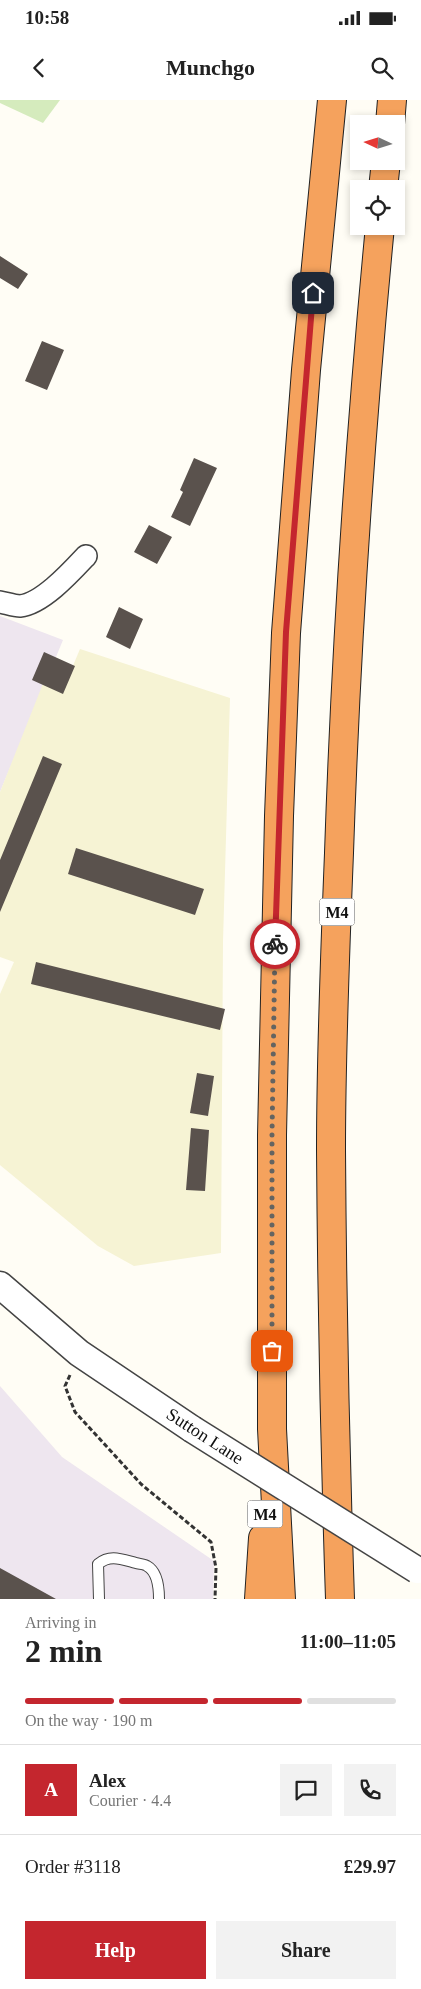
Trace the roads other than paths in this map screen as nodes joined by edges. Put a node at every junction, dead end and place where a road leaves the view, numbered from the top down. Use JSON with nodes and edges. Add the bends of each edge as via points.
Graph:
{"nodes":[{"id":1,"x":332,"y":100,"type":"edge"},
{"id":2,"x":392,"y":100,"type":"edge"},
{"id":3,"x":391,"y":115,"type":"edge"},
{"id":4,"x":379,"y":235,"type":"edge"},
{"id":5,"x":86,"y":556,"type":"dead end"},
{"id":6,"x":0,"y":602,"type":"edge"},
{"id":7,"x":0,"y":1286,"type":"edge"},
{"id":8,"x":272,"y":1429,"type":"junction"},
{"id":9,"x":419,"y":1571,"type":"edge"},
{"id":10,"x":99,"y":1599,"type":"edge"},
{"id":11,"x":159,"y":1599,"type":"edge"},
{"id":12,"x":259,"y":1599,"type":"edge"},
{"id":13,"x":280,"y":1599,"type":"edge"},
{"id":14,"x":340,"y":1599,"type":"edge"}],
"edges":[{"from":1,"to":8,"type":"highway","number":"M4","via":[[306,370],[286,632],[274,994]]},
{"from":2,"to":3,"type":"highway"},
{"from":4,"to":14,"type":"highway","number":"M4","via":[[352,575],[335,965],[331,1147]]},
{"from":5,"to":6,"type":"street","via":[[59,583],[38,598],[20,606]]},
{"from":7,"to":9,"type":"street","name":"Sutton Lane","bridge":true,"via":[[79,1354]]},
{"from":8,"to":12,"type":"highway","number":"M4"},
{"from":8,"to":13,"type":"highway","number":"M4"},
{"from":10,"to":11,"type":"lane","via":[[98,1564],[105,1558],[115,1557],[148,1566],[159,1586]]}]}
